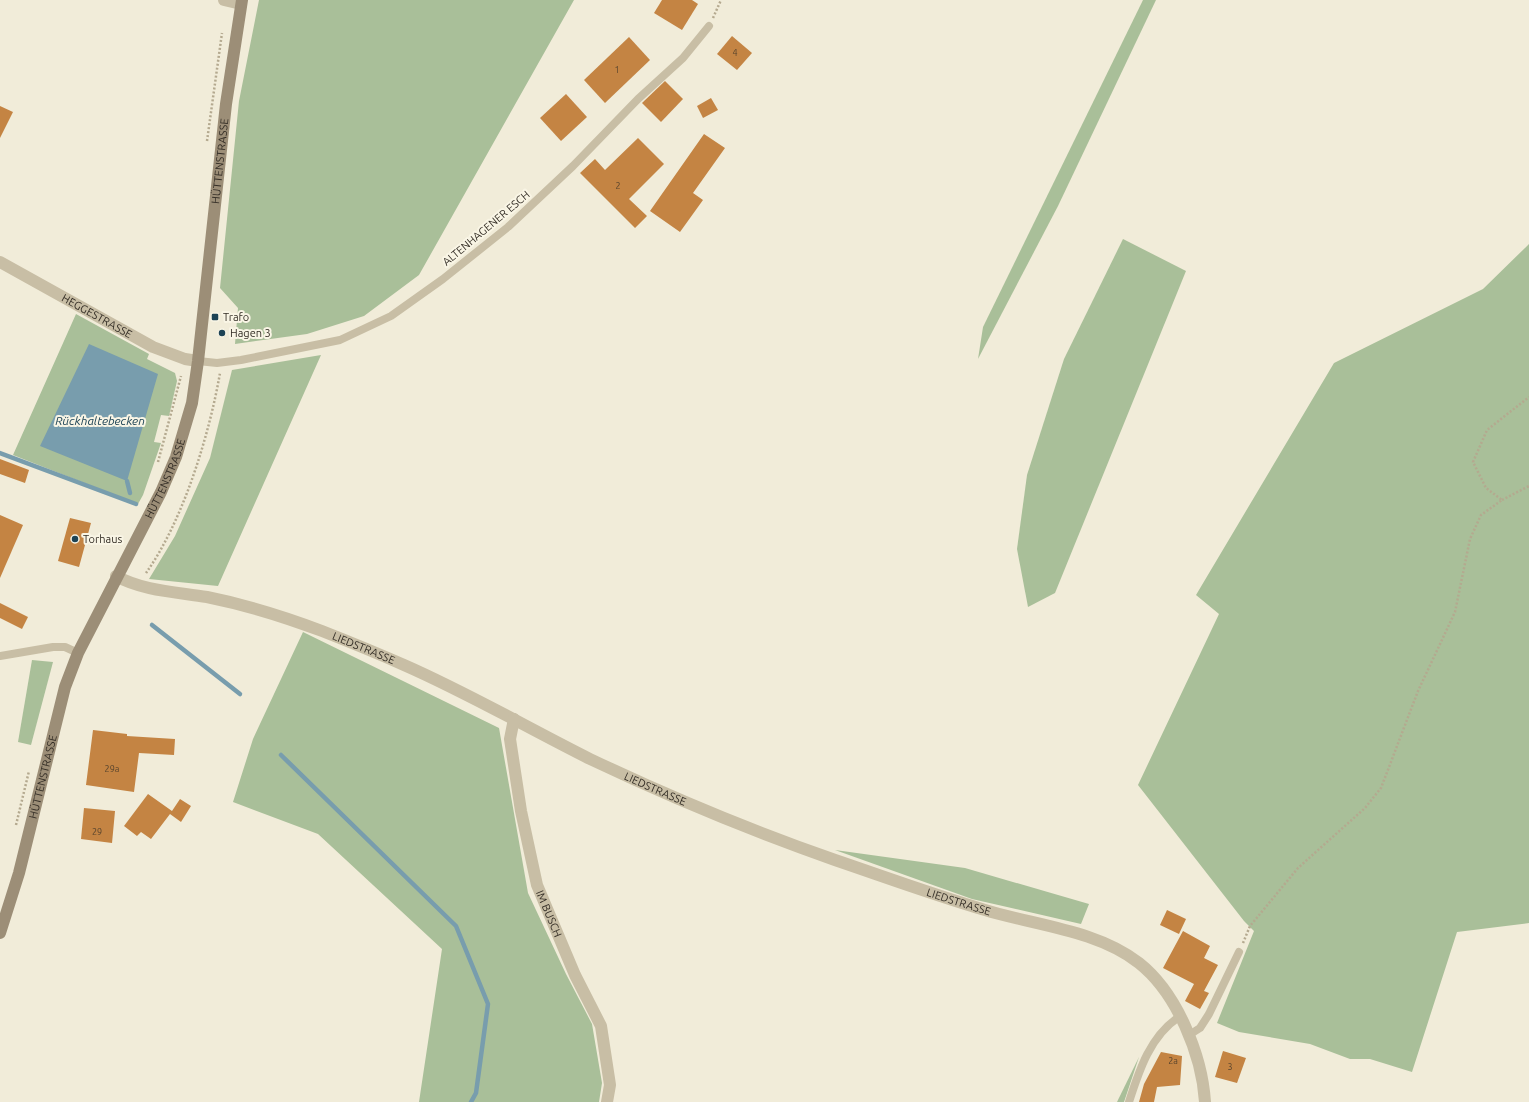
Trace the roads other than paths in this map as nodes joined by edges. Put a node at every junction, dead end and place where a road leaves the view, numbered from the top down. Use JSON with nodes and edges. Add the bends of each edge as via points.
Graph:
{"nodes":[{"id":1,"x":224,"y":0,"type":"edge"},
{"id":2,"x":242,"y":2,"type":"edge"},
{"id":3,"x":709,"y":26,"type":"road end"},
{"id":4,"x":0,"y":262,"type":"edge"},
{"id":5,"x":198,"y":361,"type":"junction"},
{"id":6,"x":116,"y":576,"type":"junction"},
{"id":7,"x":78,"y":653,"type":"junction"},
{"id":8,"x":0,"y":656,"type":"edge"},
{"id":9,"x":514,"y":719,"type":"junction"},
{"id":10,"x":0,"y":933,"type":"edge"},
{"id":11,"x":1238,"y":952,"type":"road end"},
{"id":12,"x":1180,"y":1017,"type":"junction"},
{"id":13,"x":1189,"y":1035,"type":"junction"},
{"id":14,"x":607,"y":1102,"type":"edge"},
{"id":15,"x":1129,"y":1102,"type":"edge"},
{"id":16,"x":1205,"y":1102,"type":"edge"}],
"edges":[{"from":1,"to":2,"type":"street"},
{"from":2,"to":5,"type":"main road","name":"HÜTTENSTRASSE","via":[[226,104]]},
{"from":3,"to":5,"type":"lane","name":"ALTENHAGENER ESCH","via":[[683,58],[508,227],[391,316],[340,340],[221,363]]},
{"from":4,"to":5,"type":"street","name":"HEGGESTRASSE","via":[[153,347]]},
{"from":5,"to":6,"type":"main road","name":"HÜTTENSTRASSE","via":[[192,403],[176,457],[161,492]]},
{"from":6,"to":7,"type":"main road","name":"HÜTTENSTRASSE"},
{"from":6,"to":9,"type":"street","name":"LIEDSTRASSE","via":[[138,585],[211,598],[293,620],[405,665]]},
{"from":7,"to":8,"type":"lane","via":[[65,647],[53,647]]},
{"from":7,"to":10,"type":"main road","name":"HÜTTENSTRASSE","via":[[65,687],[19,873]]},
{"from":9,"to":12,"type":"street","name":"LIEDSTRASSE","via":[[596,761],[732,821],[833,859],[986,911],[1068,932],[1119,950],[1140,964],[1153,977]]},
{"from":9,"to":14,"type":"street","name":"IM BUSCH","via":[[510,739],[522,818],[537,885],[575,975],[601,1026],[610,1085]]},
{"from":11,"to":13,"type":"lane","via":[[1209,1014],[1200,1028]]},
{"from":12,"to":13,"type":"street","name":"LIEDSTRASSE"},
{"from":12,"to":15,"type":"lane","via":[[1164,1030],[1143,1061]]},
{"from":13,"to":16,"type":"street","name":"LIEDSTRASSE","via":[[1202,1075]]}]}
